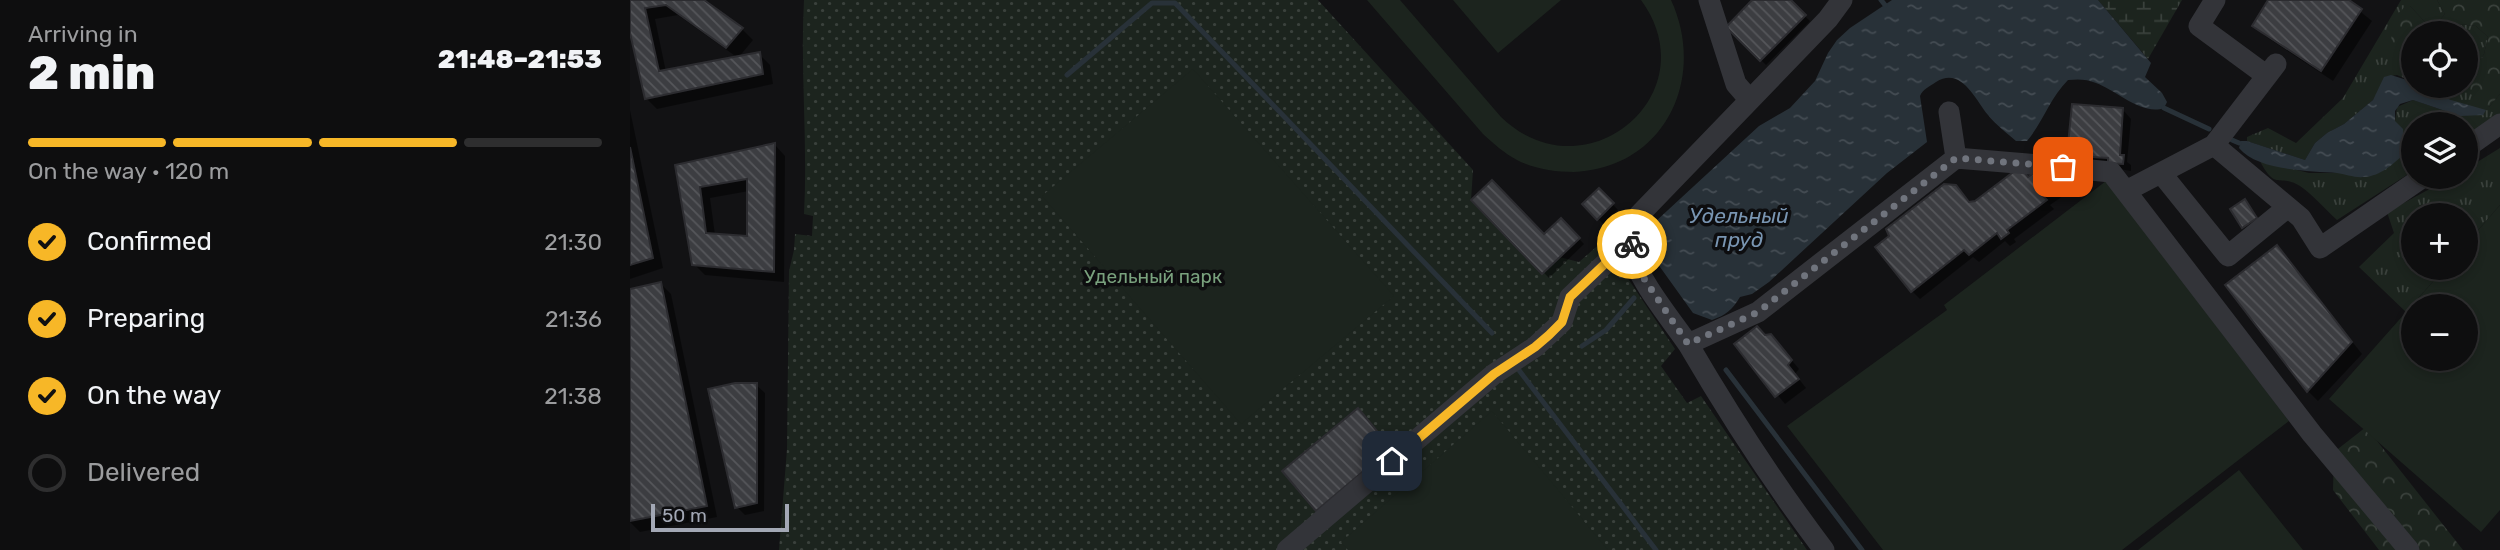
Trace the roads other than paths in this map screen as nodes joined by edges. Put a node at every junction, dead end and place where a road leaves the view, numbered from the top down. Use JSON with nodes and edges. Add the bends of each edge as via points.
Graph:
{"nodes":[{"id":1,"x":1709,"y":0,"type":"edge"},
{"id":2,"x":1842,"y":0,"type":"edge"},
{"id":3,"x":2215,"y":0,"type":"edge"},
{"id":4,"x":1749,"y":99,"type":"junction"},
{"id":5,"x":1949,"y":112,"type":"dead end"},
{"id":6,"x":2500,"y":124,"type":"edge"},
{"id":7,"x":2478,"y":140,"type":"edge"},
{"id":8,"x":2214,"y":145,"type":"junction"},
{"id":9,"x":1956,"y":158,"type":"junction"},
{"id":10,"x":2161,"y":173,"type":"junction"},
{"id":11,"x":2406,"y":189,"type":"edge"},
{"id":12,"x":2126,"y":191,"type":"junction"},
{"id":13,"x":2288,"y":207,"type":"junction"},
{"id":14,"x":1632,"y":238,"type":"junction"},
{"id":15,"x":1688,"y":344,"type":"junction"},
{"id":16,"x":1287,"y":550,"type":"edge"},
{"id":17,"x":1824,"y":550,"type":"edge"},
{"id":18,"x":2409,"y":550,"type":"edge"}],
"edges":[{"from":1,"to":4,"type":"street","via":[[1736,84]]},
{"from":2,"to":4,"type":"street"},
{"from":3,"to":8,"type":"street","via":[[2199,26],[2271,70]]},
{"from":4,"to":14,"type":"street","via":[[1639,215]]},
{"from":5,"to":9,"type":"street"},
{"from":6,"to":7,"type":"street"},
{"from":8,"to":10,"type":"street"},
{"from":8,"to":13,"type":"street"},
{"from":9,"to":12,"type":"street","via":[[2111,172]]},
{"from":9,"to":15,"type":"street","via":[[1758,312]]},
{"from":10,"to":12,"type":"street"},
{"from":10,"to":13,"type":"street","via":[[2228,256]]},
{"from":11,"to":13,"type":"street","via":[[2320,248]]},
{"from":12,"to":18,"type":"street","via":[[2312,434]]},
{"from":14,"to":15,"type":"street","via":[[1637,268]]},
{"from":14,"to":16,"type":"street","via":[[1570,297],[1562,322],[1535,347],[1494,374]]},
{"from":15,"to":17,"type":"street","via":[[1726,410]]}]}
